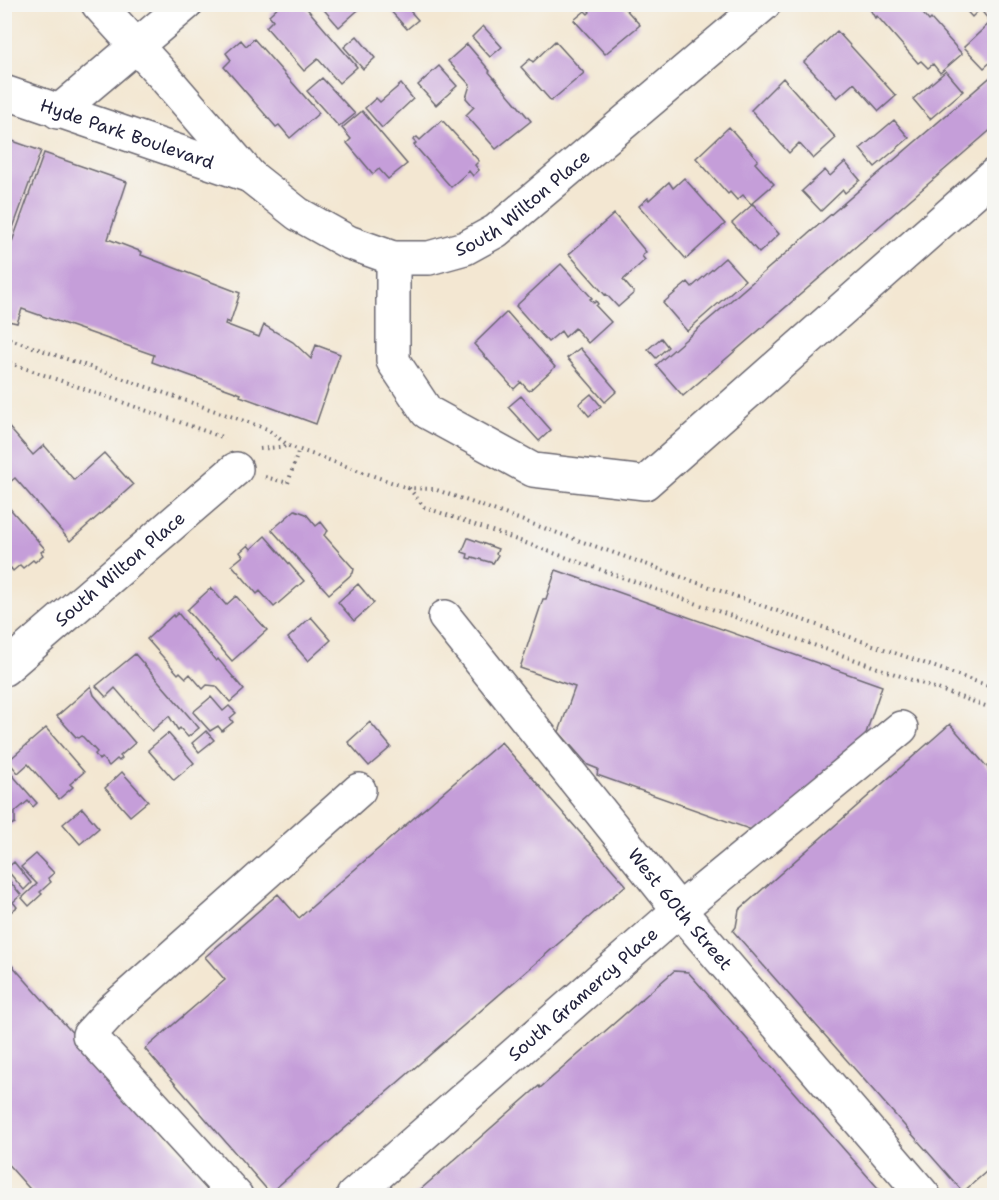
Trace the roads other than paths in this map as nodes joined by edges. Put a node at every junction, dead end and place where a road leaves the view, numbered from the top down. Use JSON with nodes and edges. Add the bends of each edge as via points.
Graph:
{"nodes":[{"id":1,"x":98,"y":4,"type":"edge"},
{"id":2,"x":186,"y":4,"type":"edge"},
{"id":3,"x":764,"y":4,"type":"edge"},
{"id":4,"x":136,"y":47,"type":"junction"},
{"id":5,"x":4,"y":92,"type":"edge"},
{"id":6,"x":58,"y":112,"type":"junction"},
{"id":7,"x":994,"y":175,"type":"edge"},
{"id":8,"x":250,"y":176,"type":"junction"},
{"id":9,"x":393,"y":258,"type":"junction"},
{"id":10,"x":243,"y":453,"type":"road end"},
{"id":11,"x":445,"y":617,"type":"dead end"},
{"id":12,"x":4,"y":669,"type":"edge"},
{"id":13,"x":901,"y":728,"type":"dead end"},
{"id":14,"x":359,"y":790,"type":"dead end"},
{"id":15,"x":679,"y":910,"type":"junction"},
{"id":16,"x":236,"y":1196,"type":"edge"},
{"id":17,"x":353,"y":1196,"type":"edge"},
{"id":18,"x":924,"y":1196,"type":"edge"}],
"edges":[{"from":1,"to":4,"type":"street"},
{"from":2,"to":4,"type":"street"},
{"from":3,"to":9,"type":"street","name":"South Wilton Place","via":[[496,231],[465,248],[429,258]]},
{"from":4,"to":6,"type":"street"},
{"from":4,"to":8,"type":"street"},
{"from":5,"to":6,"type":"street","name":"Hyde Park Boulevard"},
{"from":6,"to":8,"type":"street","name":"Hyde Park Boulevard"},
{"from":7,"to":9,"type":"street","via":[[645,483],[533,470],[427,412],[393,361]]},
{"from":8,"to":9,"type":"street","name":"South Wilton Place","via":[[298,214],[348,242]]},
{"from":10,"to":12,"type":"street","name":"South Wilton Place"},
{"from":11,"to":15,"type":"street","name":"West 60th Street"},
{"from":13,"to":15,"type":"street","name":"South Gramercy Place"},
{"from":14,"to":16,"type":"street","via":[[112,1010],[89,1035]]},
{"from":15,"to":17,"type":"street","name":"South Gramercy Place"},
{"from":15,"to":18,"type":"street","name":"West 60th Street"}]}
